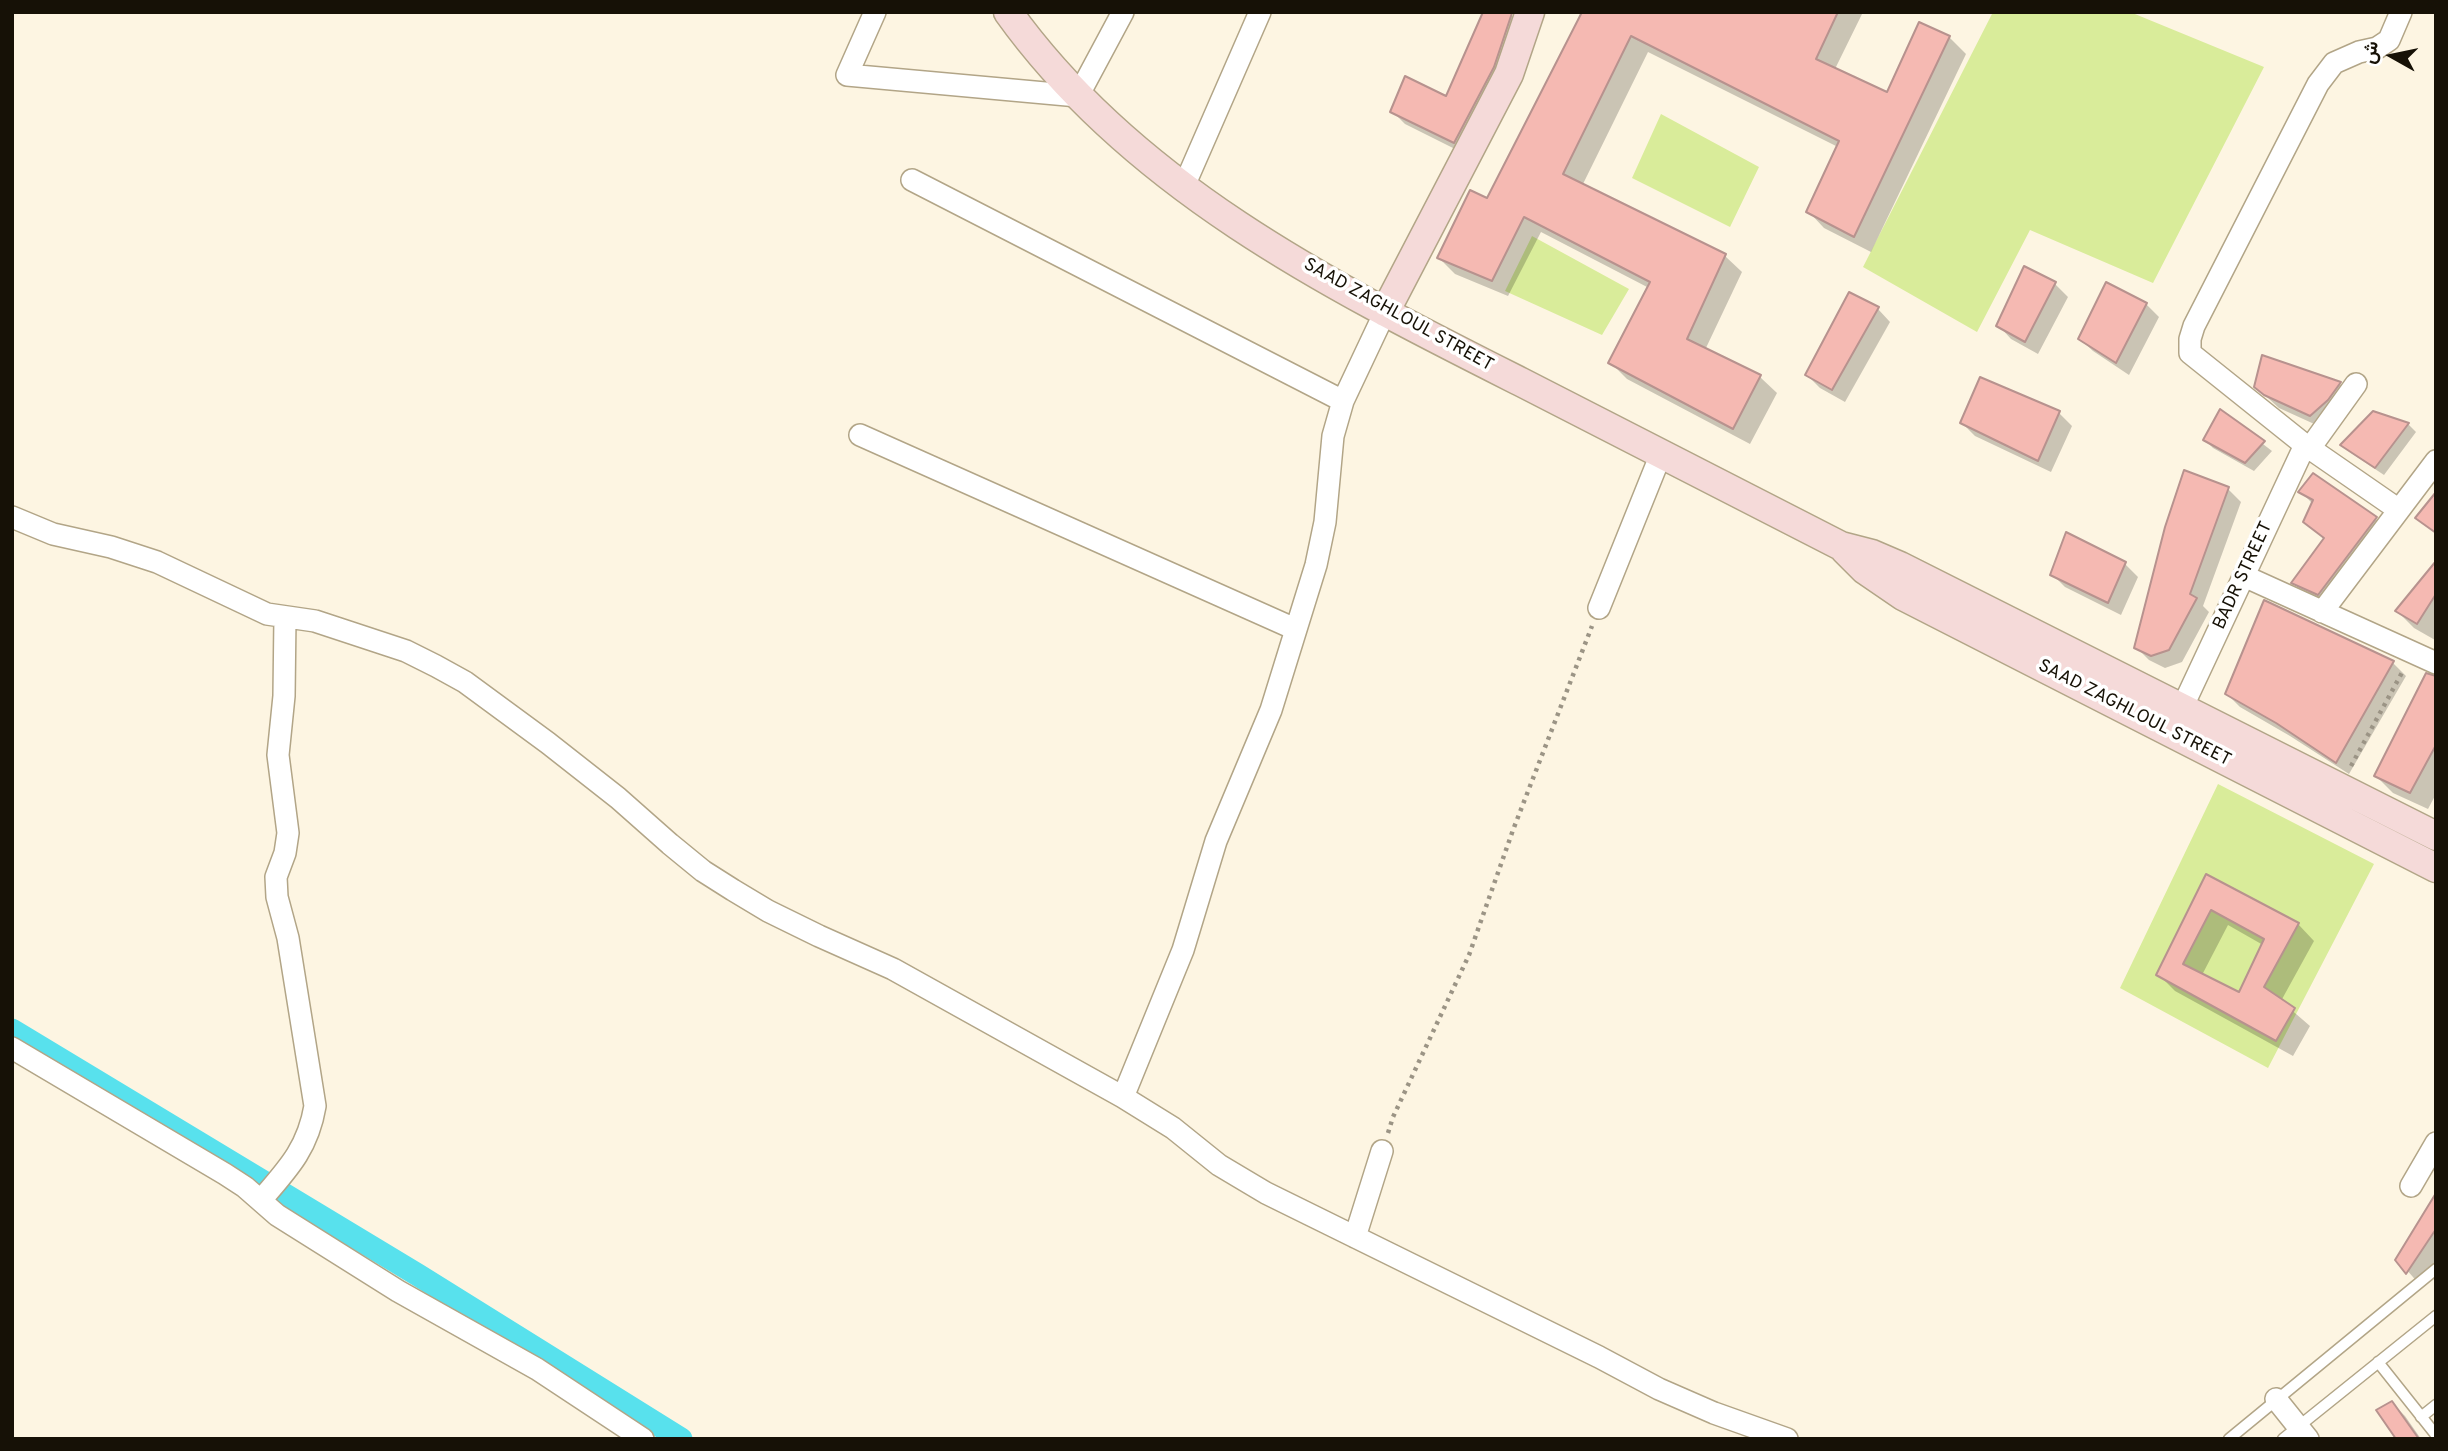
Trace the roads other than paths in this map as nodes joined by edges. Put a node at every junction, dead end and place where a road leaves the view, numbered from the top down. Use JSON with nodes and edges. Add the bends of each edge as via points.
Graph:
{"nodes":[{"id":1,"x":875,"y":12,"type":"edge"},
{"id":2,"x":1008,"y":12,"type":"edge"},
{"id":3,"x":1123,"y":12,"type":"edge"},
{"id":4,"x":1260,"y":12,"type":"edge"},
{"id":5,"x":1530,"y":12,"type":"edge"},
{"id":6,"x":2401,"y":12,"type":"edge"},
{"id":7,"x":1078,"y":96,"type":"junction"},
{"id":8,"x":912,"y":180,"type":"dead end"},
{"id":9,"x":1184,"y":186,"type":"junction"},
{"id":10,"x":1385,"y":312,"type":"junction"},
{"id":11,"x":2356,"y":384,"type":"dead end"},
{"id":12,"x":1343,"y":401,"type":"junction"},
{"id":13,"x":860,"y":435,"type":"dead end"},
{"id":14,"x":2307,"y":446,"type":"junction"},
{"id":15,"x":1661,"y":454,"type":"junction"},
{"id":16,"x":2436,"y":461,"type":"edge"},
{"id":17,"x":2399,"y":510,"type":"junction"},
{"id":18,"x":12,"y":517,"type":"edge"},
{"id":19,"x":1841,"y":546,"type":"junction"},
{"id":20,"x":2244,"y":576,"type":"junction"},
{"id":21,"x":1600,"y":608,"type":"road end"},
{"id":22,"x":2322,"y":612,"type":"junction"},
{"id":23,"x":285,"y":617,"type":"junction"},
{"id":24,"x":1295,"y":629,"type":"junction"},
{"id":25,"x":2436,"y":663,"type":"edge"},
{"id":26,"x":2182,"y":708,"type":"junction"},
{"id":27,"x":2436,"y":836,"type":"edge"},
{"id":28,"x":2436,"y":868,"type":"edge"},
{"id":29,"x":12,"y":1048,"type":"edge"},
{"id":30,"x":1122,"y":1097,"type":"junction"},
{"id":31,"x":2436,"y":1143,"type":"edge"},
{"id":32,"x":1382,"y":1151,"type":"road end"},
{"id":33,"x":2411,"y":1186,"type":"dead end"},
{"id":34,"x":263,"y":1198,"type":"junction"},
{"id":35,"x":1355,"y":1237,"type":"junction"},
{"id":36,"x":2436,"y":1269,"type":"edge"},
{"id":37,"x":2436,"y":1316,"type":"edge"},
{"id":38,"x":2378,"y":1362,"type":"junction"},
{"id":39,"x":2276,"y":1399,"type":"junction"},
{"id":40,"x":2436,"y":1405,"type":"edge"},
{"id":41,"x":2421,"y":1417,"type":"junction"},
{"id":42,"x":1729,"y":1429,"type":"edge"},
{"id":43,"x":2296,"y":1435,"type":"edge"},
{"id":44,"x":2436,"y":1435,"type":"edge"},
{"id":45,"x":643,"y":1439,"type":"edge"},
{"id":46,"x":1787,"y":1439,"type":"edge"},
{"id":47,"x":2230,"y":1439,"type":"edge"}],
"edges":[{"from":1,"to":7,"type":"street","via":[[847,75]]},
{"from":2,"to":7,"type":"main road","name":"SAAD ZAGHLOUL STREET"},
{"from":3,"to":7,"type":"street"},
{"from":4,"to":9,"type":"street"},
{"from":5,"to":10,"type":"main road","via":[[1509,75]]},
{"from":6,"to":14,"type":"street","via":[[2389,40],[2334,63],[2318,84],[2190,339],[2190,353]]},
{"from":7,"to":9,"type":"main road","name":"SAAD ZAGHLOUL STREET","via":[[1111,129]]},
{"from":8,"to":12,"type":"street"},
{"from":9,"to":10,"type":"main road","name":"SAAD ZAGHLOUL STREET","via":[[1236,225]]},
{"from":10,"to":12,"type":"street"},
{"from":10,"to":15,"type":"main road","name":"SAAD ZAGHLOUL STREET"},
{"from":11,"to":14,"type":"street","name":"BADR STREET"},
{"from":12,"to":24,"type":"street","via":[[1333,436],[1316,565]]},
{"from":13,"to":24,"type":"street"},
{"from":14,"to":17,"type":"street"},
{"from":14,"to":20,"type":"street","name":"BADR STREET"},
{"from":15,"to":19,"type":"main road","name":"SAAD ZAGHLOUL STREET"},
{"from":15,"to":21,"type":"street"},
{"from":16,"to":17,"type":"street"},
{"from":17,"to":22,"type":"street"},
{"from":18,"to":23,"type":"street","via":[[53,534],[148,558],[267,614]]},
{"from":19,"to":26,"type":"main road","name":"SAAD ZAGHLOUL STREET","via":[[1900,566]]},
{"from":19,"to":28,"type":"main road","name":"SAAD ZAGHLOUL STREET","via":[[1865,570],[1903,596]]},
{"from":20,"to":22,"type":"street"},
{"from":20,"to":26,"type":"street","name":"BADR STREET"},
{"from":22,"to":25,"type":"street"},
{"from":23,"to":30,"type":"street","via":[[334,626],[406,651],[465,682],[733,890],[893,969]]},
{"from":23,"to":34,"type":"street","via":[[278,755],[288,833],[276,877],[277,897],[315,1106],[311,1130],[299,1154]]},
{"from":24,"to":30,"type":"street","via":[[1266,722],[1216,841],[1183,950]]},
{"from":26,"to":27,"type":"main road","name":"SAAD ZAGHLOUL STREET"},
{"from":29,"to":34,"type":"street"},
{"from":30,"to":35,"type":"street","via":[[1237,1176]]},
{"from":31,"to":33,"type":"street"},
{"from":32,"to":35,"type":"street"},
{"from":34,"to":45,"type":"street","via":[[276,1215],[537,1369]]},
{"from":35,"to":42,"type":"street","via":[[1599,1357]]},
{"from":36,"to":39,"type":"lane"},
{"from":37,"to":38,"type":"lane"},
{"from":38,"to":41,"type":"lane"},
{"from":38,"to":43,"type":"lane"},
{"from":39,"to":43,"type":"street"},
{"from":39,"to":47,"type":"lane"},
{"from":40,"to":41,"type":"lane"},
{"from":41,"to":44,"type":"lane"},
{"from":42,"to":46,"type":"street"}]}
